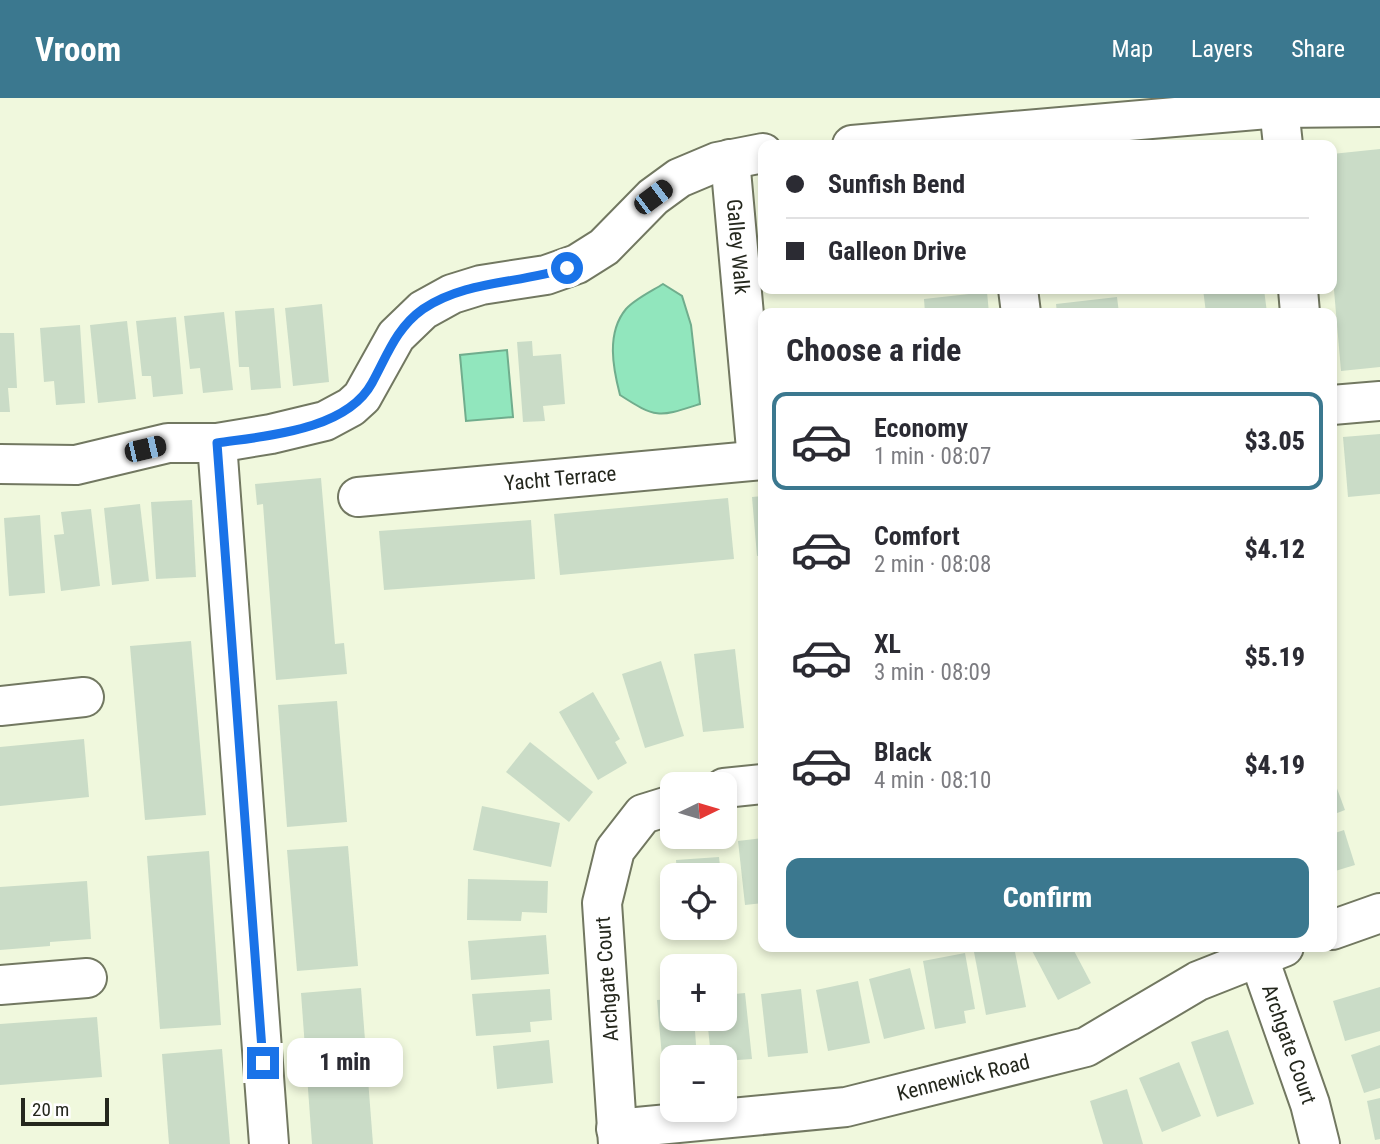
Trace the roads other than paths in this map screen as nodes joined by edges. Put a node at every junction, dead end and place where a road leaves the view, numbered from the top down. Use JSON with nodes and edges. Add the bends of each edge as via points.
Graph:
{"nodes":[{"id":1,"x":1380,"y":107,"type":"edge"},
{"id":2,"x":1281,"y":127,"type":"edge"},
{"id":3,"x":1004,"y":139,"type":"edge"},
{"id":4,"x":979,"y":140,"type":"edge"},
{"id":5,"x":747,"y":156,"type":"edge"},
{"id":6,"x":1380,"y":401,"type":"edge"},
{"id":7,"x":1337,"y":405,"type":"edge"},
{"id":8,"x":758,"y":413,"type":"edge"},
{"id":9,"x":217,"y":443,"type":"junction"},
{"id":10,"x":758,"y":460,"type":"edge"},
{"id":11,"x":0,"y":464,"type":"edge"},
{"id":12,"x":358,"y":497,"type":"dead end"},
{"id":13,"x":84,"y":697,"type":"dead end"},
{"id":14,"x":0,"y":706,"type":"edge"},
{"id":15,"x":758,"y":785,"type":"edge"},
{"id":16,"x":737,"y":787,"type":"edge"},
{"id":17,"x":660,"y":809,"type":"edge"},
{"id":18,"x":1380,"y":913,"type":"edge"},
{"id":19,"x":1337,"y":928,"type":"edge"},
{"id":20,"x":1262,"y":952,"type":"edge"},
{"id":21,"x":1267,"y":952,"type":"edge"},
{"id":22,"x":87,"y":978,"type":"dead end"},
{"id":23,"x":0,"y":985,"type":"edge"},
{"id":24,"x":617,"y":1137,"type":"edge"},
{"id":25,"x":270,"y":1144,"type":"edge"},
{"id":26,"x":1320,"y":1144,"type":"edge"}],
"edges":[{"from":1,"to":2,"type":"street"},
{"from":2,"to":3,"type":"street"},
{"from":3,"to":4,"type":"street"},
{"from":5,"to":8,"type":"street","name":"Galley Walk"},
{"from":5,"to":9,"type":"street","via":[[691,172],[667,186],[604,247],[577,264],[546,275],[481,285],[423,310],[396,336],[362,397],[339,415],[271,435]]},
{"from":6,"to":7,"type":"street"},
{"from":9,"to":11,"type":"street","via":[[168,443],[76,465]]},
{"from":9,"to":25,"type":"street"},
{"from":10,"to":12,"type":"street","name":"Yacht Terrace"},
{"from":13,"to":14,"type":"street"},
{"from":15,"to":16,"type":"street"},
{"from":17,"to":24,"type":"street","name":"Archgate Court","via":[[643,814],[615,850],[602,903]]},
{"from":18,"to":19,"type":"street"},
{"from":20,"to":24,"type":"street","name":"Kennewick Road","via":[[1198,981],[1086,1047],[846,1107]]},
{"from":21,"to":26,"type":"street","name":"Archgate Court"},
{"from":22,"to":23,"type":"street"}]}
